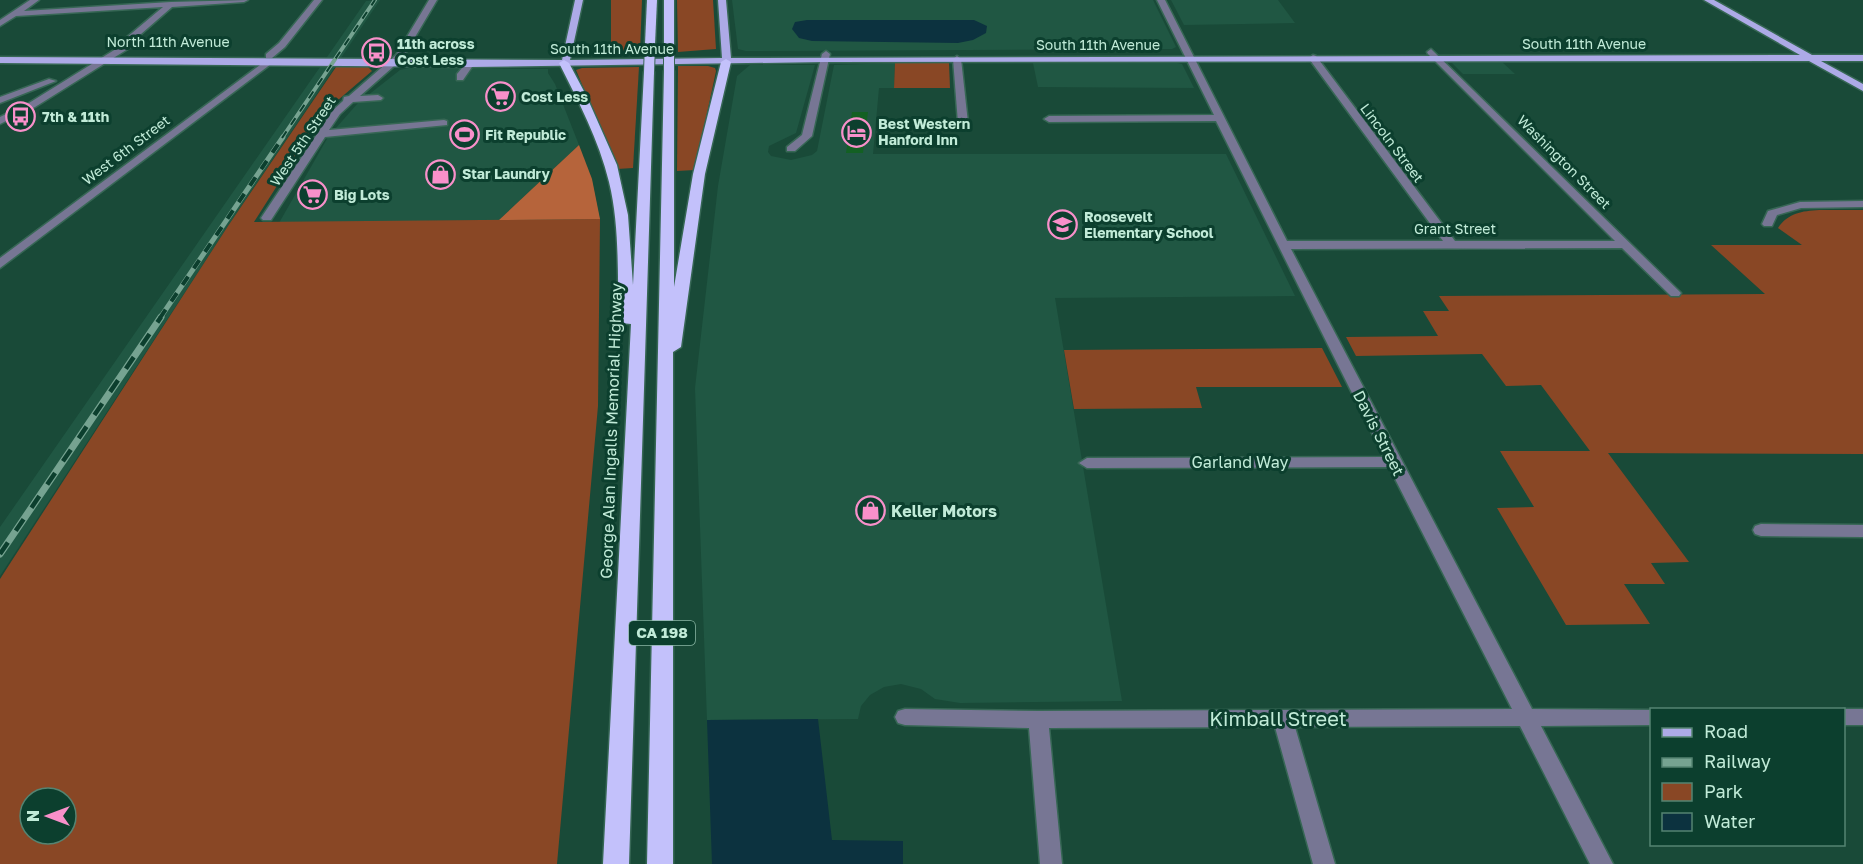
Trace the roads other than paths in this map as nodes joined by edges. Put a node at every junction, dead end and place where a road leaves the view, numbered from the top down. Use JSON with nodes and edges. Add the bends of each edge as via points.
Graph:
{"nodes":[{"id":1,"x":35,"y":0,"type":"edge"},
{"id":2,"x":244,"y":0,"type":"edge"},
{"id":3,"x":318,"y":0,"type":"edge"},
{"id":4,"x":433,"y":0,"type":"edge"},
{"id":5,"x":579,"y":0,"type":"edge"},
{"id":6,"x":652,"y":0,"type":"edge"},
{"id":7,"x":669,"y":0,"type":"edge"},
{"id":8,"x":722,"y":0,"type":"edge"},
{"id":9,"x":1161,"y":0,"type":"edge"},
{"id":10,"x":1708,"y":0,"type":"edge"},
{"id":11,"x":172,"y":2,"type":"edge"},
{"id":12,"x":15,"y":14,"type":"junction"},
{"id":13,"x":0,"y":24,"type":"edge"},
{"id":14,"x":129,"y":40,"type":"junction"},
{"id":15,"x":1798,"y":51,"type":"junction"},
{"id":16,"x":1863,"y":52,"type":"edge"},
{"id":17,"x":0,"y":54,"type":"edge"},
{"id":18,"x":1189,"y":55,"type":"junction"},
{"id":19,"x":1434,"y":55,"type":"junction"},
{"id":20,"x":112,"y":56,"type":"junction"},
{"id":21,"x":826,"y":57,"type":"junction"},
{"id":22,"x":726,"y":58,"type":"junction"},
{"id":23,"x":1312,"y":58,"type":"junction"},
{"id":24,"x":1810,"y":58,"type":"junction"},
{"id":25,"x":1863,"y":58,"type":"edge"},
{"id":26,"x":99,"y":59,"type":"junction"},
{"id":27,"x":270,"y":59,"type":"junction"},
{"id":28,"x":335,"y":59,"type":"junction"},
{"id":29,"x":957,"y":59,"type":"junction"},
{"id":30,"x":0,"y":60,"type":"edge"},
{"id":31,"x":395,"y":60,"type":"junction"},
{"id":32,"x":566,"y":60,"type":"junction"},
{"id":33,"x":86,"y":62,"type":"junction"},
{"id":34,"x":470,"y":64,"type":"junction"},
{"id":35,"x":460,"y":78,"type":"dead end"},
{"id":36,"x":52,"y":81,"type":"junction"},
{"id":37,"x":1863,"y":88,"type":"edge"},
{"id":38,"x":378,"y":98,"type":"dead end"},
{"id":39,"x":348,"y":99,"type":"junction"},
{"id":40,"x":0,"y":100,"type":"edge"},
{"id":41,"x":15,"y":111,"type":"junction"},
{"id":42,"x":0,"y":112,"type":"edge"},
{"id":43,"x":1049,"y":118,"type":"dead end"},
{"id":44,"x":1221,"y":118,"type":"junction"},
{"id":45,"x":0,"y":121,"type":"edge"},
{"id":46,"x":444,"y":123,"type":"dead end"},
{"id":47,"x":963,"y":123,"type":"dead end"},
{"id":48,"x":322,"y":134,"type":"junction"},
{"id":49,"x":791,"y":149,"type":"dead end"},
{"id":50,"x":294,"y":177,"type":"junction"},
{"id":51,"x":308,"y":177,"type":"dead end"},
{"id":52,"x":1863,"y":204,"type":"edge"},
{"id":53,"x":267,"y":218,"type":"dead end"},
{"id":54,"x":1768,"y":224,"type":"dead end"},
{"id":55,"x":1451,"y":243,"type":"junction"},
{"id":56,"x":1626,"y":244,"type":"junction"},
{"id":57,"x":1283,"y":245,"type":"junction"},
{"id":58,"x":0,"y":264,"type":"edge"},
{"id":59,"x":1675,"y":293,"type":"dead end"},
{"id":60,"x":664,"y":402,"type":"junction"},
{"id":61,"x":633,"y":409,"type":"junction"},
{"id":62,"x":1394,"y":462,"type":"junction"},
{"id":63,"x":1087,"y":463,"type":"dead end"},
{"id":64,"x":1761,"y":530,"type":"dead end"},
{"id":65,"x":1863,"y":531,"type":"edge"},
{"id":66,"x":905,"y":717,"type":"dead end"},
{"id":67,"x":1527,"y":717,"type":"junction"},
{"id":68,"x":1650,"y":717,"type":"edge"},
{"id":69,"x":1845,"y":717,"type":"edge"},
{"id":70,"x":1863,"y":717,"type":"edge"},
{"id":71,"x":1282,"y":719,"type":"junction"},
{"id":72,"x":1038,"y":720,"type":"junction"},
{"id":73,"x":616,"y":864,"type":"edge"},
{"id":74,"x":660,"y":864,"type":"edge"},
{"id":75,"x":1051,"y":864,"type":"edge"},
{"id":76,"x":1324,"y":864,"type":"edge"},
{"id":77,"x":1602,"y":864,"type":"edge"}],
"edges":[{"from":1,"to":12,"type":"street"},
{"from":2,"to":11,"type":"street"},
{"from":3,"to":27,"type":"street","name":"West 6th Street"},
{"from":4,"to":31,"type":"street","name":"West 5th Street"},
{"from":5,"to":32,"type":"main road"},
{"from":6,"to":61,"type":"highway","name":"George Alan Ingalls Memorial Highway","number":"CA 198","bridge":true},
{"from":7,"to":60,"type":"highway","number":"CA 198","bridge":true},
{"from":8,"to":22,"type":"main road"},
{"from":9,"to":18,"type":"street","name":"Davis Street"},
{"from":10,"to":15,"type":"main road"},
{"from":11,"to":12,"type":"street"},
{"from":11,"to":14,"type":"street"},
{"from":12,"to":13,"type":"street"},
{"from":14,"to":20,"type":"street"},
{"from":14,"to":26,"type":"street","via":[[114,45]]},
{"from":15,"to":16,"type":"main road","name":"South 11th Avenue"},
{"from":15,"to":19,"type":"main road","name":"South 11th Avenue"},
{"from":15,"to":24,"type":"main road"},
{"from":17,"to":26,"type":"main road","name":"North 11th Avenue"},
{"from":18,"to":19,"type":"main road","name":"South 11th Avenue"},
{"from":18,"to":21,"type":"main road","name":"South 11th Avenue"},
{"from":18,"to":23,"type":"main road","name":"South 11th Avenue"},
{"from":18,"to":29,"type":"main road","name":"South 11th Avenue"},
{"from":18,"to":44,"type":"street","name":"Davis Street"},
{"from":19,"to":23,"type":"main road","name":"South 11th Avenue"},
{"from":19,"to":24,"type":"main road","name":"South 11th Avenue"},
{"from":19,"to":56,"type":"street","name":"Washington Street"},
{"from":20,"to":26,"type":"street"},
{"from":20,"to":27,"type":"main road","name":"North 11th Avenue"},
{"from":21,"to":22,"type":"main road","name":"South 11th Avenue"},
{"from":21,"to":29,"type":"main road","name":"South 11th Avenue"},
{"from":21,"to":49,"type":"street","via":[[807,136]]},
{"from":22,"to":32,"type":"main road","name":"South 11th Avenue"},
{"from":22,"to":60,"type":"highway","via":[[699,174]]},
{"from":23,"to":55,"type":"street","name":"Lincoln Street"},
{"from":24,"to":25,"type":"main road","name":"South 11th Avenue"},
{"from":24,"to":37,"type":"main road"},
{"from":26,"to":27,"type":"main road","name":"North 11th Avenue"},
{"from":26,"to":33,"type":"main road","name":"North 11th Avenue"},
{"from":26,"to":41,"type":"street","via":[[32,105]]},
{"from":27,"to":28,"type":"main road","name":"North 11th Avenue"},
{"from":27,"to":28,"type":"main road"},
{"from":27,"to":58,"type":"street","name":"West 6th Street"},
{"from":28,"to":31,"type":"main road","name":"South 11th Avenue"},
{"from":29,"to":47,"type":"street"},
{"from":30,"to":33,"type":"main road","name":"North 11th Avenue"},
{"from":31,"to":32,"type":"main road","name":"South 11th Avenue"},
{"from":31,"to":34,"type":"main road","name":"South 11th Avenue"},
{"from":31,"to":39,"type":"street","name":"West 5th Street"},
{"from":32,"to":34,"type":"main road","name":"South 11th Avenue"},
{"from":32,"to":61,"type":"highway","via":[[605,151],[619,198]]},
{"from":33,"to":36,"type":"street"},
{"from":34,"to":35,"type":"street"},
{"from":36,"to":40,"type":"street"},
{"from":36,"to":41,"type":"street","via":[[18,104]]},
{"from":38,"to":39,"type":"street"},
{"from":39,"to":48,"type":"street","name":"West 5th Street"},
{"from":41,"to":42,"type":"street"},
{"from":41,"to":45,"type":"street"},
{"from":43,"to":44,"type":"street"},
{"from":44,"to":57,"type":"street","name":"Davis Street"},
{"from":46,"to":48,"type":"street"},
{"from":48,"to":50,"type":"street","name":"West 5th Street"},
{"from":50,"to":51,"type":"street"},
{"from":50,"to":53,"type":"street","name":"West 5th Street"},
{"from":52,"to":54,"type":"street","via":[[1800,205],[1772,213]]},
{"from":55,"to":56,"type":"street","name":"Grant Street"},
{"from":55,"to":57,"type":"street","name":"Grant Street"},
{"from":56,"to":59,"type":"street","name":"Washington Street"},
{"from":57,"to":62,"type":"street","name":"Davis Street"},
{"from":60,"to":74,"type":"highway","number":"CA 198"},
{"from":61,"to":73,"type":"highway","name":"George Alan Ingalls Memorial Highway","number":"CA 198"},
{"from":62,"to":63,"type":"street","name":"Garland Way"},
{"from":62,"to":67,"type":"street","name":"Davis Street"},
{"from":64,"to":65,"type":"street"},
{"from":66,"to":72,"type":"street","name":"Kimball Street"},
{"from":67,"to":68,"type":"street","name":"Kimball Street"},
{"from":67,"to":71,"type":"street","name":"Kimball Street"},
{"from":67,"to":77,"type":"street","name":"Davis Street"},
{"from":69,"to":70,"type":"street"},
{"from":71,"to":72,"type":"street","name":"Kimball Street"},
{"from":71,"to":76,"type":"street"},
{"from":72,"to":75,"type":"street"}]}
